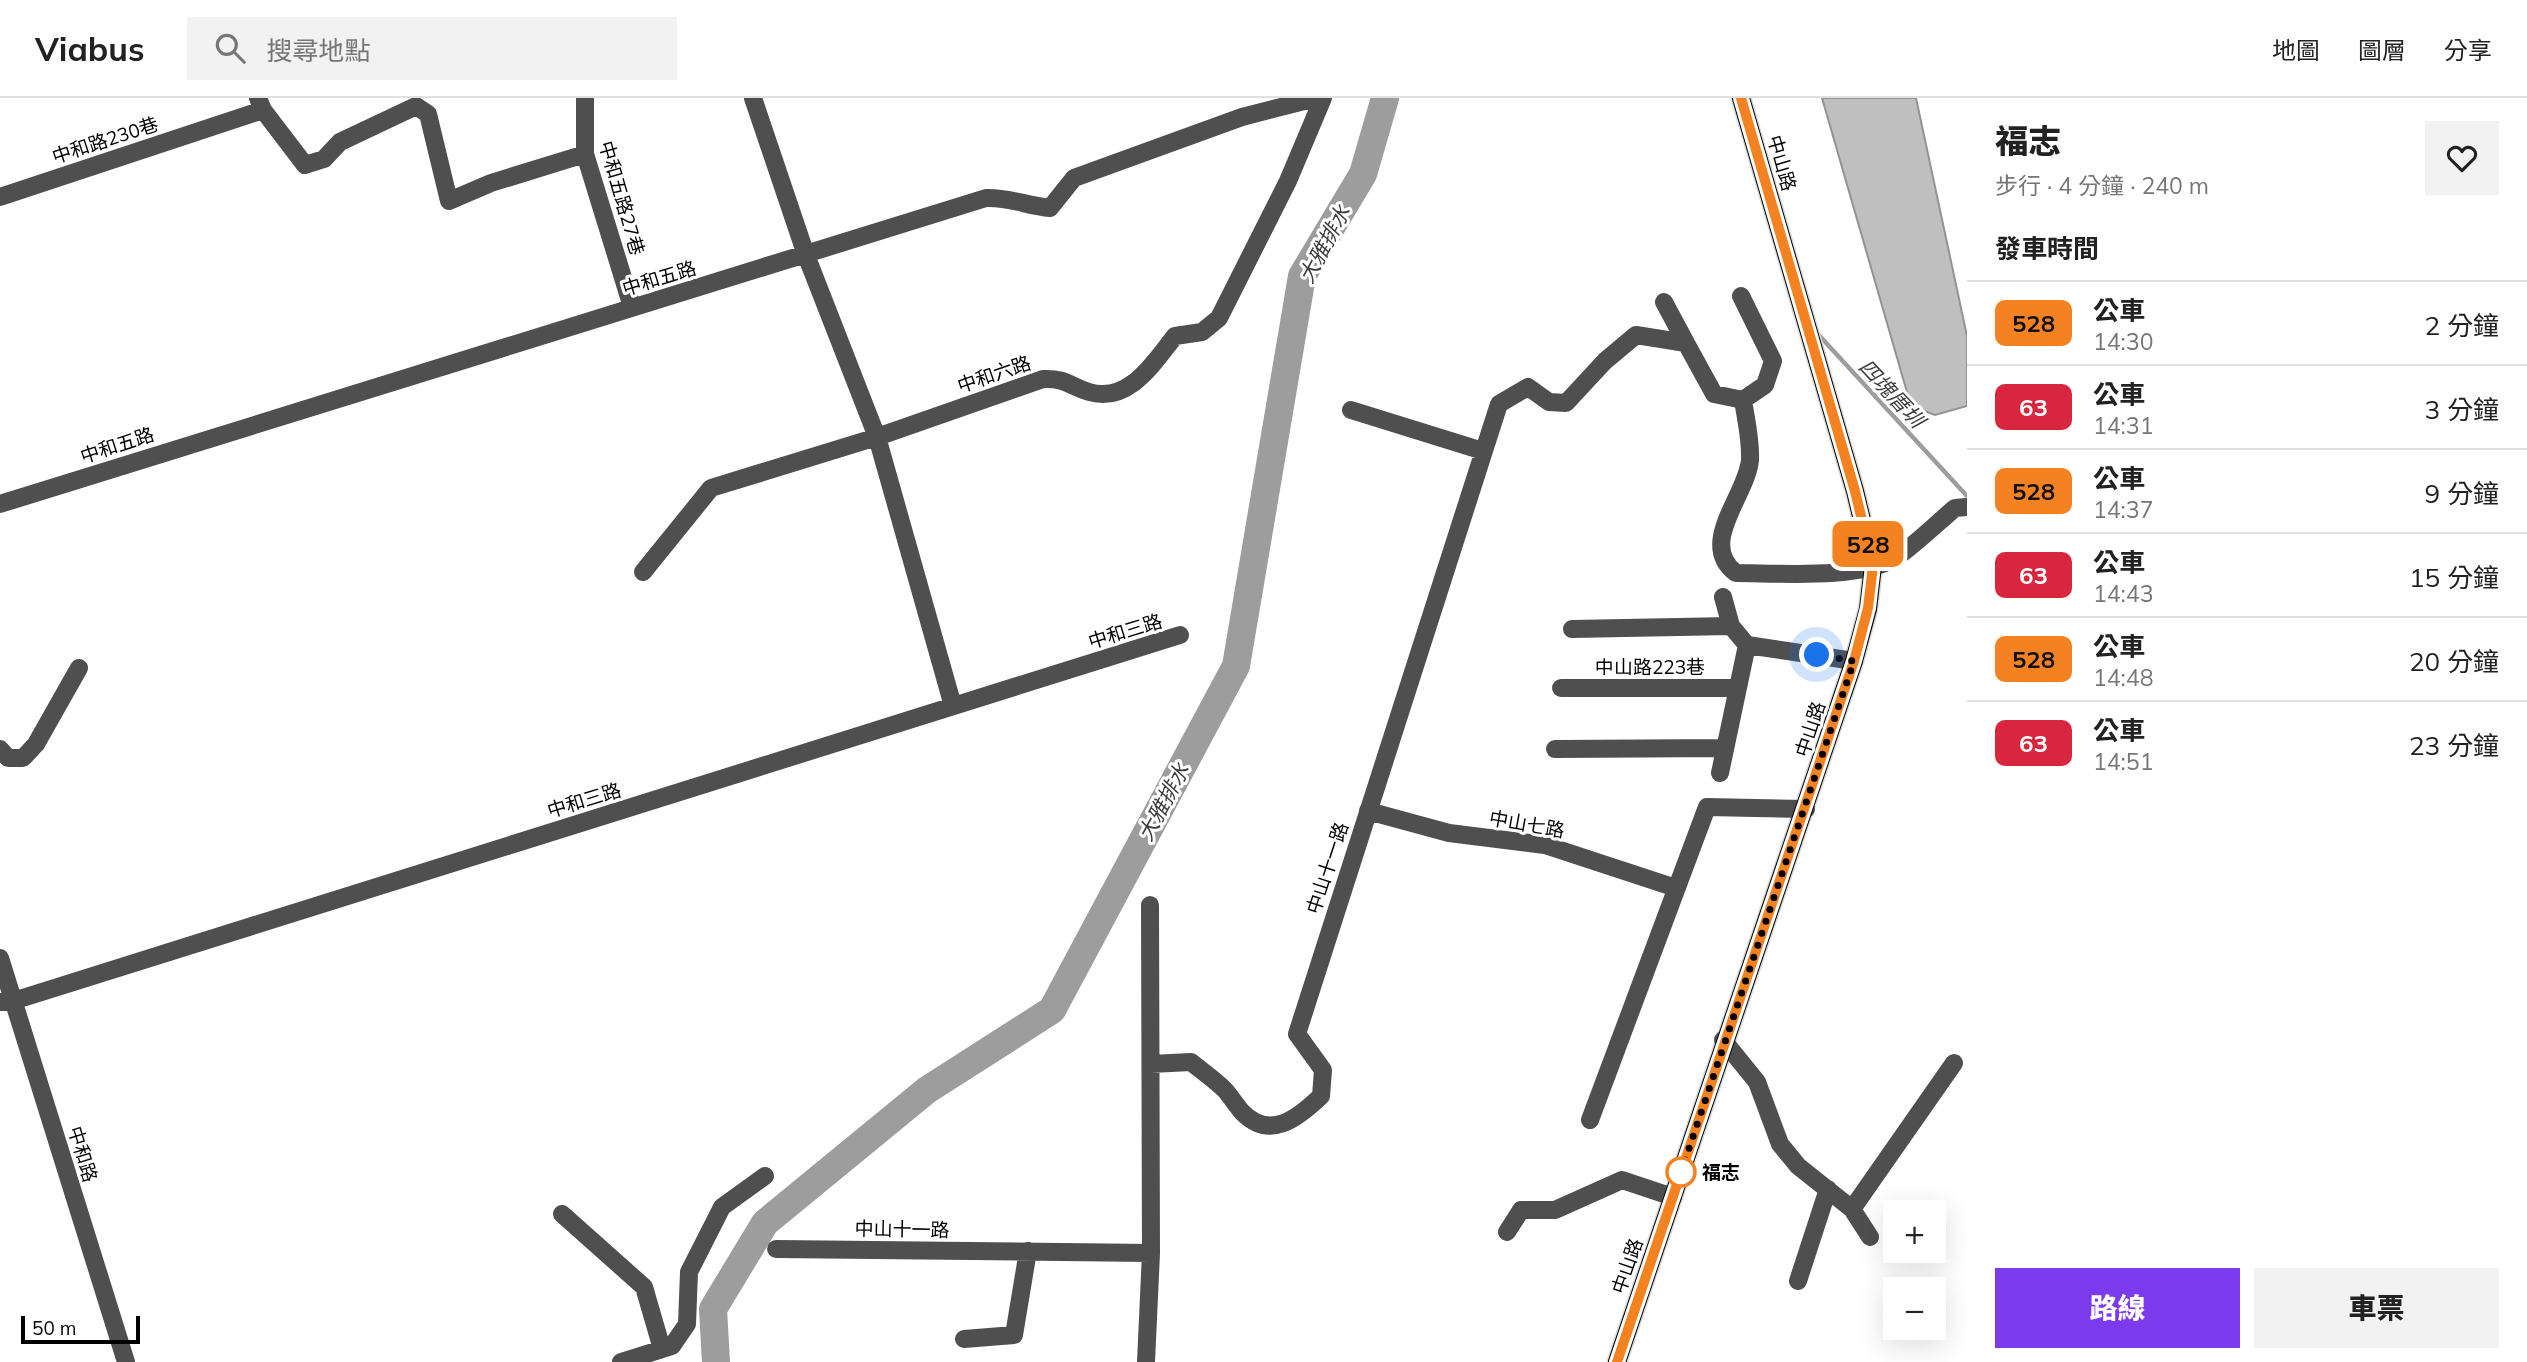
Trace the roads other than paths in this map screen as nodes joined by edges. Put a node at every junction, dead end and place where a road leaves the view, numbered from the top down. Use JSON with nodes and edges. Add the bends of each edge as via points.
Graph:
{"nodes":[{"id":1,"x":585,"y":98,"type":"edge"},
{"id":2,"x":753,"y":98,"type":"edge"},
{"id":3,"x":1316,"y":98,"type":"edge"},
{"id":4,"x":1323,"y":98,"type":"edge"},
{"id":5,"x":1741,"y":98,"type":"edge"},
{"id":6,"x":261,"y":104,"type":"edge"},
{"id":7,"x":585,"y":154,"type":"junction"},
{"id":8,"x":0,"y":197,"type":"edge"},
{"id":9,"x":808,"y":254,"type":"junction"},
{"id":10,"x":1741,"y":296,"type":"dead end"},
{"id":11,"x":1664,"y":302,"type":"dead end"},
{"id":12,"x":632,"y":307,"type":"junction"},
{"id":13,"x":1686,"y":344,"type":"junction"},
{"id":14,"x":1743,"y":400,"type":"junction"},
{"id":15,"x":1351,"y":410,"type":"dead end"},
{"id":16,"x":877,"y":437,"type":"junction"},
{"id":17,"x":1483,"y":451,"type":"junction"},
{"id":18,"x":0,"y":504,"type":"edge"},
{"id":19,"x":1967,"y":507,"type":"edge"},
{"id":20,"x":1873,"y":566,"type":"junction"},
{"id":21,"x":643,"y":572,"type":"dead end"},
{"id":22,"x":1723,"y":597,"type":"dead end"},
{"id":23,"x":1731,"y":626,"type":"junction"},
{"id":24,"x":1572,"y":629,"type":"dead end"},
{"id":25,"x":1180,"y":635,"type":"dead end"},
{"id":26,"x":1747,"y":645,"type":"junction"},
{"id":27,"x":1854,"y":661,"type":"junction"},
{"id":28,"x":79,"y":667,"type":"dead end"},
{"id":29,"x":1561,"y":688,"type":"dead end"},
{"id":30,"x":1738,"y":688,"type":"junction"},
{"id":31,"x":953,"y":706,"type":"junction"},
{"id":32,"x":0,"y":748,"type":"edge"},
{"id":33,"x":1725,"y":748,"type":"junction"},
{"id":34,"x":1555,"y":749,"type":"dead end"},
{"id":35,"x":1720,"y":774,"type":"dead end"},
{"id":36,"x":1806,"y":809,"type":"junction"},
{"id":37,"x":1368,"y":811,"type":"junction"},
{"id":38,"x":1676,"y":888,"type":"junction"},
{"id":39,"x":1150,"y":905,"type":"dead end"},
{"id":40,"x":0,"y":958,"type":"edge"},
{"id":41,"x":6,"y":1002,"type":"edge"},
{"id":42,"x":1723,"y":1040,"type":"junction"},
{"id":43,"x":1954,"y":1063,"type":"dead end"},
{"id":44,"x":1151,"y":1064,"type":"junction"},
{"id":45,"x":1590,"y":1120,"type":"dead end"},
{"id":46,"x":765,"y":1177,"type":"dead end"},
{"id":47,"x":1828,"y":1189,"type":"junction"},
{"id":48,"x":1673,"y":1197,"type":"junction"},
{"id":49,"x":1852,"y":1209,"type":"junction"},
{"id":50,"x":562,"y":1214,"type":"dead end"},
{"id":51,"x":1507,"y":1232,"type":"dead end"},
{"id":52,"x":1870,"y":1237,"type":"dead end"},
{"id":53,"x":776,"y":1249,"type":"dead end"},
{"id":54,"x":1028,"y":1251,"type":"junction"},
{"id":55,"x":1151,"y":1253,"type":"junction"},
{"id":56,"x":1798,"y":1281,"type":"dead end"},
{"id":57,"x":964,"y":1339,"type":"dead end"},
{"id":58,"x":662,"y":1349,"type":"junction"},
{"id":59,"x":126,"y":1362,"type":"edge"},
{"id":60,"x":621,"y":1362,"type":"edge"},
{"id":61,"x":1146,"y":1362,"type":"edge"},
{"id":62,"x":1617,"y":1362,"type":"edge"}],
"edges":[{"from":1,"to":7,"type":"street","name":"中和五路27巷"},
{"from":2,"to":9,"type":"street"},
{"from":3,"to":9,"type":"street","name":"中和五路","via":[[1242,117],[1074,178],[1050,208],[986,198]]},
{"from":4,"to":16,"type":"street","name":"中和六路","via":[[1288,181],[1219,318],[1202,332],[1175,336],[1142,379],[1117,391],[1091,393],[1062,378],[1043,379]]},
{"from":5,"to":20,"type":"main road","name":"中山路"},
{"from":6,"to":7,"type":"street","via":[[304,165],[324,159],[340,142],[416,106],[428,114],[449,201]]},
{"from":6,"to":8,"type":"street","name":"中和路230巷"},
{"from":7,"to":12,"type":"street","name":"中和五路27巷"},
{"from":9,"to":12,"type":"street","name":"中和五路"},
{"from":9,"to":16,"type":"street"},
{"from":10,"to":14,"type":"street","via":[[1773,362],[1765,385]]},
{"from":11,"to":13,"type":"street"},
{"from":12,"to":18,"type":"street","name":"中和五路"},
{"from":13,"to":14,"type":"street","via":[[1714,394]]},
{"from":13,"to":17,"type":"street","name":"中山十一路","via":[[1636,335],[1566,403],[1549,402],[1528,387],[1499,404]]},
{"from":14,"to":20,"type":"street","via":[[1750,462],[1724,526],[1725,565],[1736,573],[1832,573]]},
{"from":15,"to":17,"type":"street"},
{"from":16,"to":21,"type":"street","name":"中和六路","via":[[711,488]]},
{"from":16,"to":31,"type":"street"},
{"from":17,"to":37,"type":"street","name":"中山十一路"},
{"from":19,"to":20,"type":"street","via":[[1955,508],[1895,559]]},
{"from":20,"to":27,"type":"main road","name":"中山路"},
{"from":22,"to":23,"type":"street"},
{"from":23,"to":24,"type":"street","name":"中山路223巷"},
{"from":23,"to":26,"type":"street"},
{"from":25,"to":31,"type":"street","name":"中和三路"},
{"from":26,"to":27,"type":"street"},
{"from":26,"to":30,"type":"street"},
{"from":27,"to":36,"type":"main road","name":"中山路"},
{"from":28,"to":32,"type":"street","via":[[36,744],[23,758],[8,758]]},
{"from":29,"to":30,"type":"street","name":"中山路223巷"},
{"from":30,"to":33,"type":"street"},
{"from":31,"to":41,"type":"street","name":"中和三路"},
{"from":33,"to":34,"type":"street"},
{"from":33,"to":35,"type":"street"},
{"from":36,"to":38,"type":"street","via":[[1707,807]]},
{"from":36,"to":42,"type":"main road","name":"中山路"},
{"from":37,"to":38,"type":"street","name":"中山七路","via":[[1449,833],[1545,845]]},
{"from":37,"to":44,"type":"street","name":"中山十一路","via":[[1297,1034],[1323,1070],[1321,1096],[1279,1127],[1264,1127],[1244,1114],[1226,1091],[1191,1062]]},
{"from":38,"to":45,"type":"street"},
{"from":39,"to":44,"type":"street"},
{"from":40,"to":41,"type":"street","name":"中和路"},
{"from":41,"to":59,"type":"street","name":"中和路"},
{"from":42,"to":47,"type":"street","via":[[1757,1082],[1780,1144],[1798,1166]]},
{"from":42,"to":48,"type":"main road","name":"中山路"},
{"from":43,"to":49,"type":"street"},
{"from":44,"to":55,"type":"street"},
{"from":46,"to":58,"type":"street","via":[[723,1206],[689,1272],[687,1324],[672,1346]]},
{"from":47,"to":49,"type":"street"},
{"from":47,"to":56,"type":"street"},
{"from":48,"to":51,"type":"street","via":[[1622,1180],[1555,1210],[1521,1210]]},
{"from":48,"to":62,"type":"main road","name":"中山路"},
{"from":49,"to":52,"type":"street"},
{"from":50,"to":58,"type":"street","via":[[644,1287]]},
{"from":53,"to":54,"type":"street","name":"中山十一路"},
{"from":54,"to":55,"type":"street","name":"中山十一路"},
{"from":54,"to":57,"type":"street","via":[[1014,1335]]},
{"from":55,"to":61,"type":"street"},
{"from":58,"to":60,"type":"street"}]}
